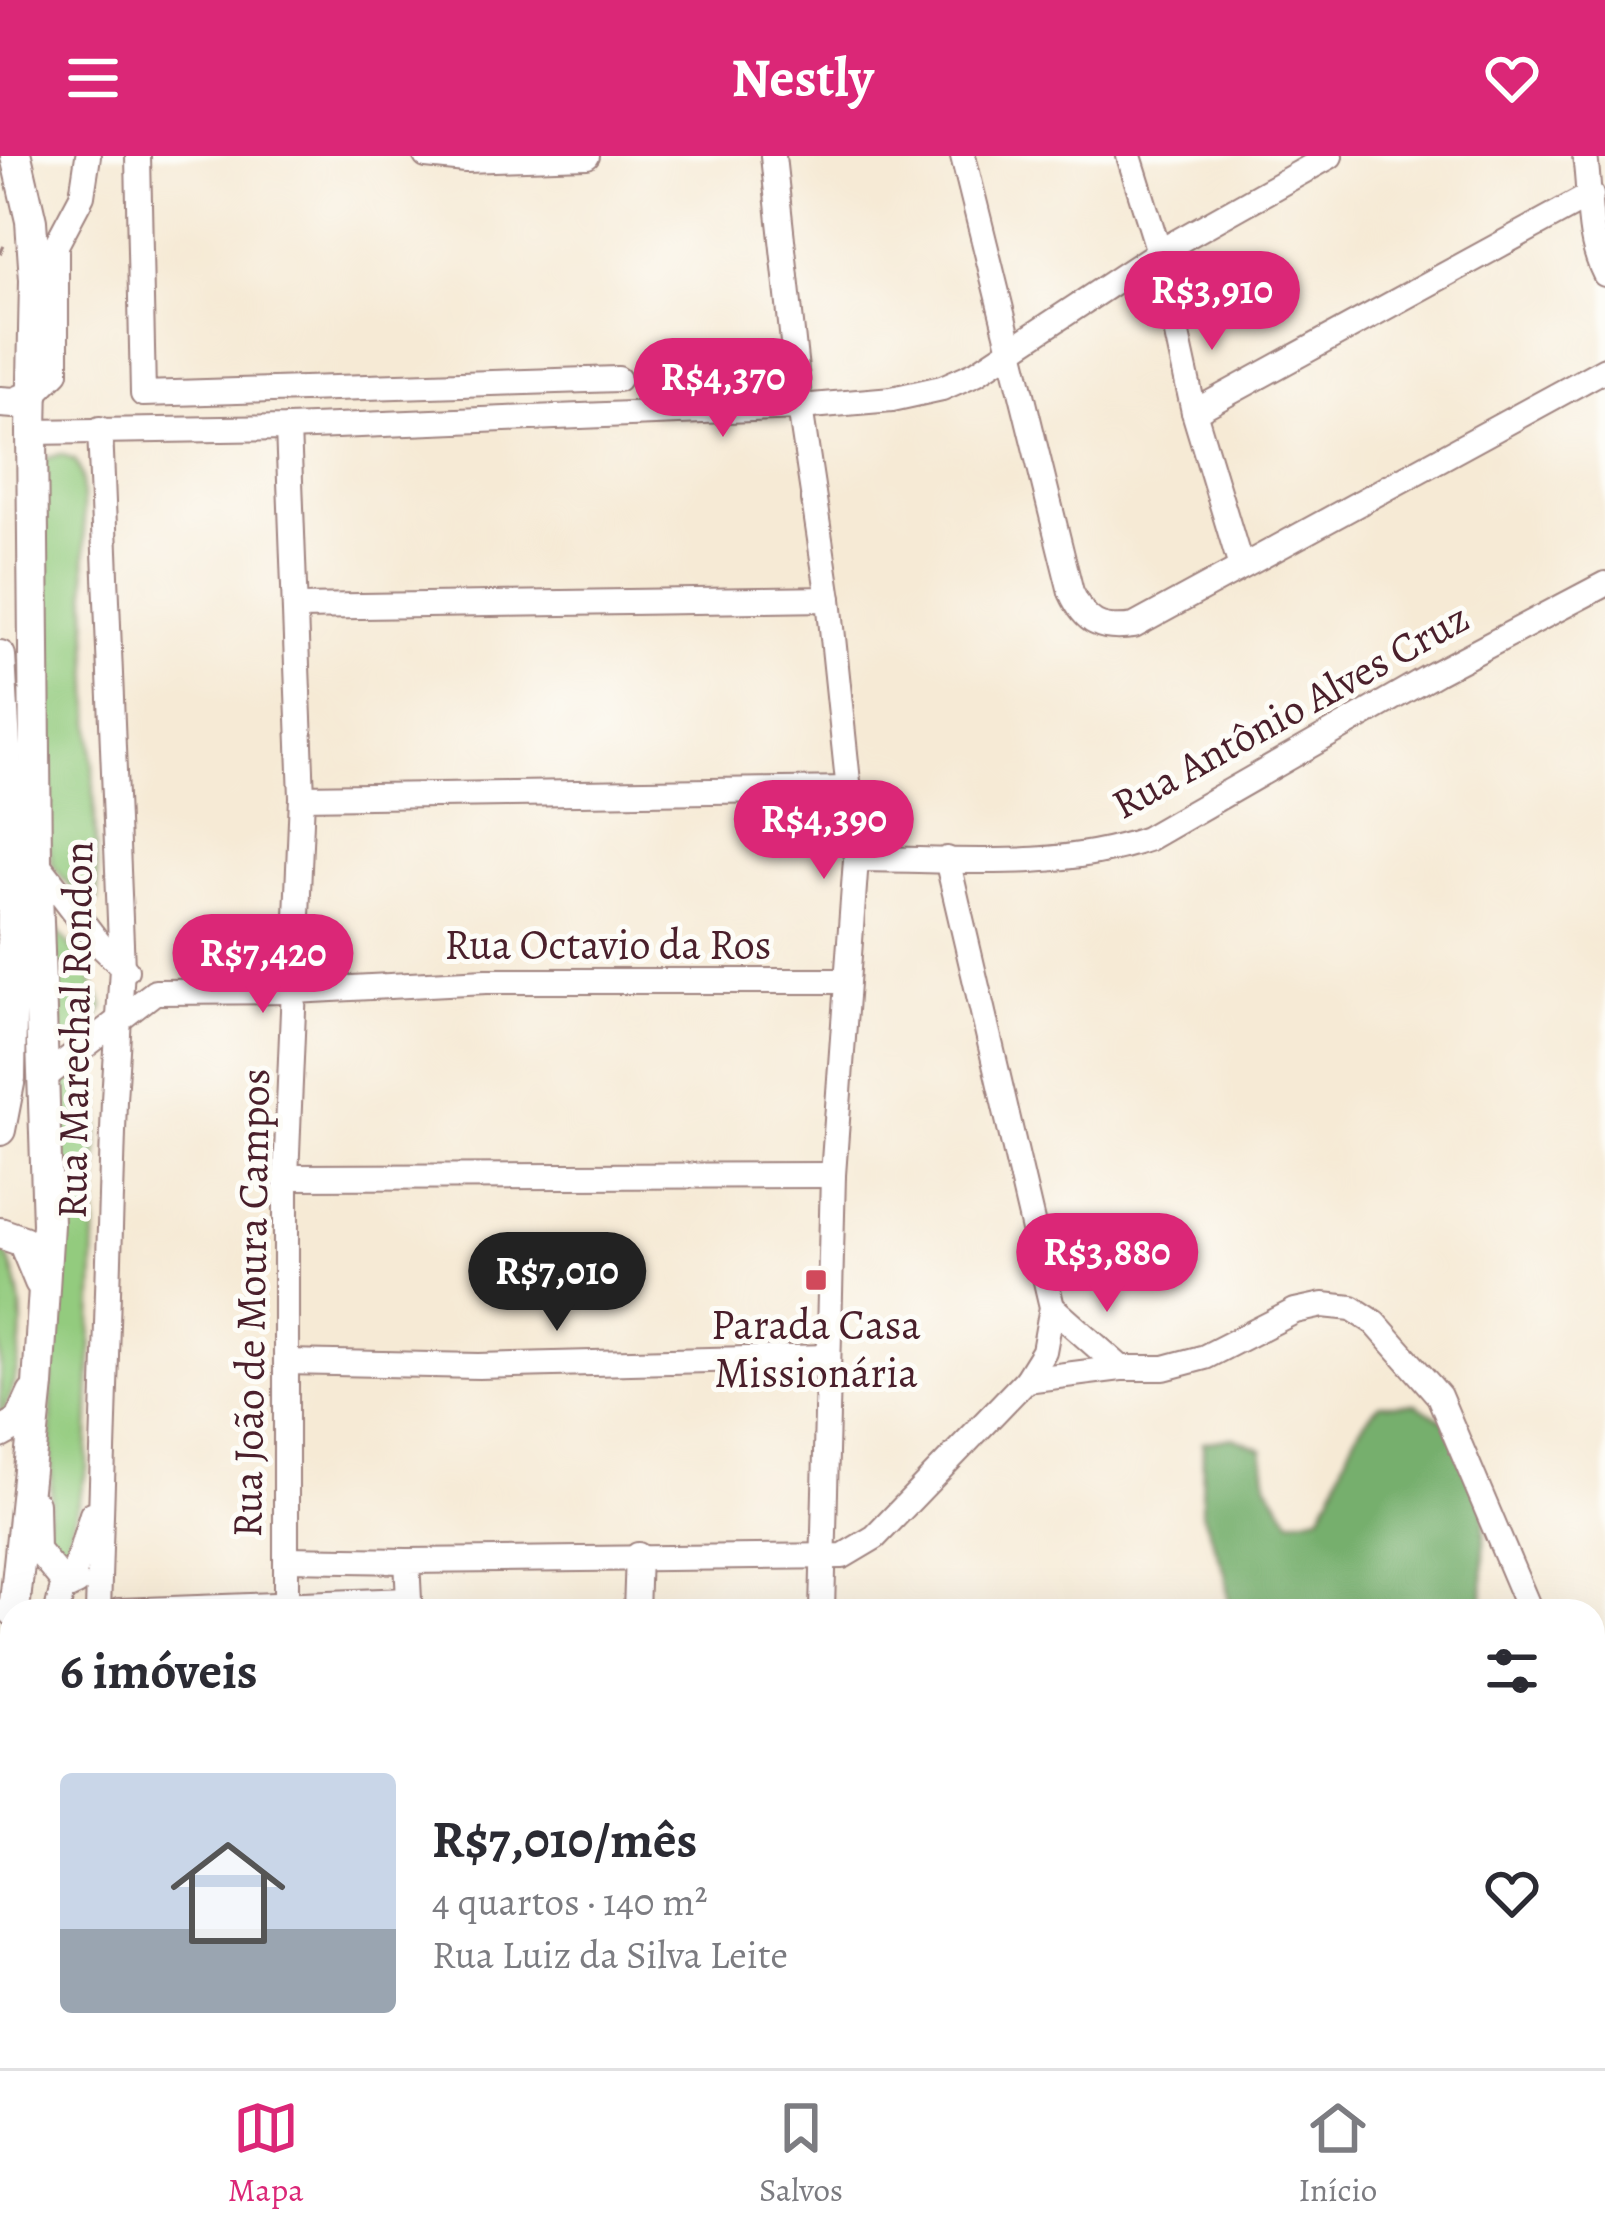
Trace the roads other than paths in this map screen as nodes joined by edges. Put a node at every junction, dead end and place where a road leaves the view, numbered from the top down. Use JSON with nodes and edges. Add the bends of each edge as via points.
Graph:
{"nodes":[{"id":1,"x":16,"y":156,"type":"edge"},
{"id":2,"x":88,"y":156,"type":"edge"},
{"id":3,"x":138,"y":156,"type":"edge"},
{"id":4,"x":426,"y":156,"type":"edge"},
{"id":5,"x":587,"y":156,"type":"edge"},
{"id":6,"x":773,"y":156,"type":"edge"},
{"id":7,"x":963,"y":156,"type":"edge"},
{"id":8,"x":1129,"y":156,"type":"edge"},
{"id":9,"x":1330,"y":156,"type":"edge"},
{"id":10,"x":1585,"y":156,"type":"edge"},
{"id":11,"x":1591,"y":195,"type":"junction"},
{"id":12,"x":56,"y":251,"type":"junction"},
{"id":13,"x":1159,"y":252,"type":"junction"},
{"id":14,"x":1605,"y":274,"type":"edge"},
{"id":15,"x":35,"y":280,"type":"junction"},
{"id":16,"x":1011,"y":350,"type":"junction"},
{"id":17,"x":1605,"y":369,"type":"edge"},
{"id":18,"x":618,"y":379,"type":"dead end"},
{"id":19,"x":33,"y":395,"type":"junction"},
{"id":20,"x":0,"y":402,"type":"edge"},
{"id":21,"x":800,"y":407,"type":"junction"},
{"id":22,"x":1194,"y":412,"type":"junction"},
{"id":23,"x":0,"y":424,"type":"edge"},
{"id":24,"x":288,"y":428,"type":"junction"},
{"id":25,"x":100,"y":429,"type":"junction"},
{"id":26,"x":32,"y":432,"type":"junction"},
{"id":27,"x":1240,"y":567,"type":"junction"},
{"id":28,"x":1605,"y":584,"type":"edge"},
{"id":29,"x":829,"y":599,"type":"junction"},
{"id":30,"x":297,"y":607,"type":"junction"},
{"id":31,"x":1,"y":678,"type":"edge"},
{"id":32,"x":851,"y":789,"type":"junction"},
{"id":33,"x":302,"y":797,"type":"junction"},
{"id":34,"x":856,"y":859,"type":"junction"},
{"id":35,"x":946,"y":859,"type":"junction"},
{"id":36,"x":36,"y":861,"type":"junction"},
{"id":37,"x":6,"y":883,"type":"edge"},
{"id":38,"x":119,"y":887,"type":"junction"},
{"id":39,"x":78,"y":915,"type":"junction"},
{"id":40,"x":122,"y":968,"type":"junction"},
{"id":41,"x":847,"y":981,"type":"junction"},
{"id":42,"x":293,"y":991,"type":"junction"},
{"id":43,"x":155,"y":992,"type":"junction"},
{"id":44,"x":119,"y":1017,"type":"junction"},
{"id":45,"x":41,"y":1080,"type":"junction"},
{"id":46,"x":0,"y":1130,"type":"edge"},
{"id":47,"x":833,"y":1175,"type":"junction"},
{"id":48,"x":286,"y":1177,"type":"junction"},
{"id":49,"x":0,"y":1233,"type":"edge"},
{"id":50,"x":45,"y":1300,"type":"junction"},
{"id":51,"x":1052,"y":1307,"type":"junction"},
{"id":52,"x":828,"y":1357,"type":"junction"},
{"id":53,"x":286,"y":1363,"type":"junction"},
{"id":54,"x":1121,"y":1368,"type":"junction"},
{"id":55,"x":1026,"y":1380,"type":"junction"},
{"id":56,"x":38,"y":1385,"type":"junction"},
{"id":57,"x":0,"y":1432,"type":"edge"},
{"id":58,"x":31,"y":1449,"type":"junction"},
{"id":59,"x":101,"y":1489,"type":"junction"},
{"id":60,"x":638,"y":1556,"type":"junction"},
{"id":61,"x":824,"y":1558,"type":"junction"},
{"id":62,"x":286,"y":1559,"type":"junction"},
{"id":63,"x":407,"y":1561,"type":"junction"},
{"id":64,"x":69,"y":1585,"type":"junction"},
{"id":65,"x":15,"y":1599,"type":"edge"},
{"id":66,"x":58,"y":1599,"type":"edge"},
{"id":67,"x":99,"y":1599,"type":"edge"},
{"id":68,"x":105,"y":1599,"type":"edge"},
{"id":69,"x":286,"y":1599,"type":"edge"},
{"id":70,"x":410,"y":1599,"type":"edge"},
{"id":71,"x":636,"y":1599,"type":"edge"},
{"id":72,"x":822,"y":1599,"type":"edge"},
{"id":73,"x":1525,"y":1599,"type":"edge"}],
"edges":[{"from":1,"to":15,"type":"main road"},
{"from":2,"to":12,"type":"street","via":[[82,196]]},
{"from":3,"to":18,"type":"street","via":[[143,394]]},
{"from":4,"to":5,"type":"street"},
{"from":6,"to":21,"type":"street"},
{"from":7,"to":16,"type":"street"},
{"from":8,"to":13,"type":"street"},
{"from":9,"to":13,"type":"street"},
{"from":10,"to":11,"type":"street"},
{"from":11,"to":14,"type":"street","via":[[1590,225]]},
{"from":11,"to":22,"type":"street"},
{"from":12,"to":15,"type":"street"},
{"from":12,"to":19,"type":"street","via":[[56,372]]},
{"from":13,"to":16,"type":"street"},
{"from":13,"to":22,"type":"street"},
{"from":15,"to":19,"type":"main road"},
{"from":16,"to":21,"type":"street","via":[[942,388]]},
{"from":16,"to":27,"type":"street","via":[[1071,592],[1092,624],[1135,626]]},
{"from":17,"to":27,"type":"street"},
{"from":19,"to":20,"type":"main road"},
{"from":19,"to":26,"type":"main road"},
{"from":21,"to":24,"type":"street"},
{"from":21,"to":29,"type":"street"},
{"from":22,"to":27,"type":"street"},
{"from":23,"to":26,"type":"main road"},
{"from":24,"to":25,"type":"street"},
{"from":24,"to":30,"type":"street","name":"Rua João de Moura Campos"},
{"from":25,"to":26,"type":"street"},
{"from":25,"to":38,"type":"street","name":"Rua Marechal Rondon"},
{"from":26,"to":36,"type":"main road"},
{"from":28,"to":35,"type":"street","name":"Rua Antônio Alves Cruz","via":[[1147,839],[1058,860]]},
{"from":29,"to":30,"type":"street"},
{"from":29,"to":32,"type":"street"},
{"from":30,"to":33,"type":"street","name":"Rua João de Moura Campos"},
{"from":31,"to":37,"type":"main road"},
{"from":32,"to":33,"type":"street"},
{"from":32,"to":34,"type":"street"},
{"from":33,"to":42,"type":"street","name":"Rua João de Moura Campos"},
{"from":34,"to":35,"type":"street","name":"Rua Antônio Alves Cruz"},
{"from":34,"to":41,"type":"street"},
{"from":35,"to":51,"type":"street"},
{"from":36,"to":39,"type":"street"},
{"from":36,"to":45,"type":"main road"},
{"from":37,"to":46,"type":"main road","via":[[10,1078]]},
{"from":38,"to":39,"type":"street","via":[[95,919]]},
{"from":38,"to":40,"type":"street","name":"Rua Marechal Rondon"},
{"from":39,"to":40,"type":"street"},
{"from":40,"to":43,"type":"street"},
{"from":40,"to":44,"type":"street","name":"Rua Marechal Rondon"},
{"from":41,"to":42,"type":"street","name":"Rua Octavio da Ros","via":[[486,981]]},
{"from":41,"to":47,"type":"street"},
{"from":42,"to":43,"type":"street","name":"Rua Octavio da Ros"},
{"from":42,"to":48,"type":"street","name":"Rua João de Moura Campos"},
{"from":43,"to":44,"type":"street"},
{"from":44,"to":45,"type":"street"},
{"from":44,"to":59,"type":"street","name":"Rua Marechal Rondon"},
{"from":45,"to":50,"type":"main road"},
{"from":47,"to":48,"type":"street"},
{"from":47,"to":52,"type":"street"},
{"from":48,"to":53,"type":"street","name":"Rua João de Moura Campos"},
{"from":49,"to":50,"type":"main road","via":[[22,1241]]},
{"from":50,"to":56,"type":"main road"},
{"from":51,"to":54,"type":"street"},
{"from":51,"to":55,"type":"street","via":[[1043,1351]]},
{"from":52,"to":53,"type":"street"},
{"from":52,"to":61,"type":"street"},
{"from":53,"to":62,"type":"street","name":"Rua João de Moura Campos"},
{"from":54,"to":55,"type":"street"},
{"from":54,"to":73,"type":"street","via":[[1164,1368],[1205,1357],[1295,1312],[1352,1308],[1439,1396]]},
{"from":55,"to":61,"type":"street","via":[[875,1537]]},
{"from":56,"to":57,"type":"main road","via":[[20,1422]]},
{"from":56,"to":58,"type":"main road"},
{"from":58,"to":64,"type":"street","via":[[38,1550]]},
{"from":58,"to":65,"type":"main road"},
{"from":59,"to":64,"type":"street"},
{"from":59,"to":68,"type":"street"},
{"from":60,"to":61,"type":"street"},
{"from":60,"to":63,"type":"street"},
{"from":60,"to":71,"type":"street"},
{"from":61,"to":72,"type":"street"},
{"from":62,"to":63,"type":"street"},
{"from":62,"to":69,"type":"street","name":"Rua João de Moura Campos"},
{"from":63,"to":70,"type":"street"},
{"from":64,"to":66,"type":"street"},
{"from":64,"to":67,"type":"street","via":[[90,1587]]}]}
